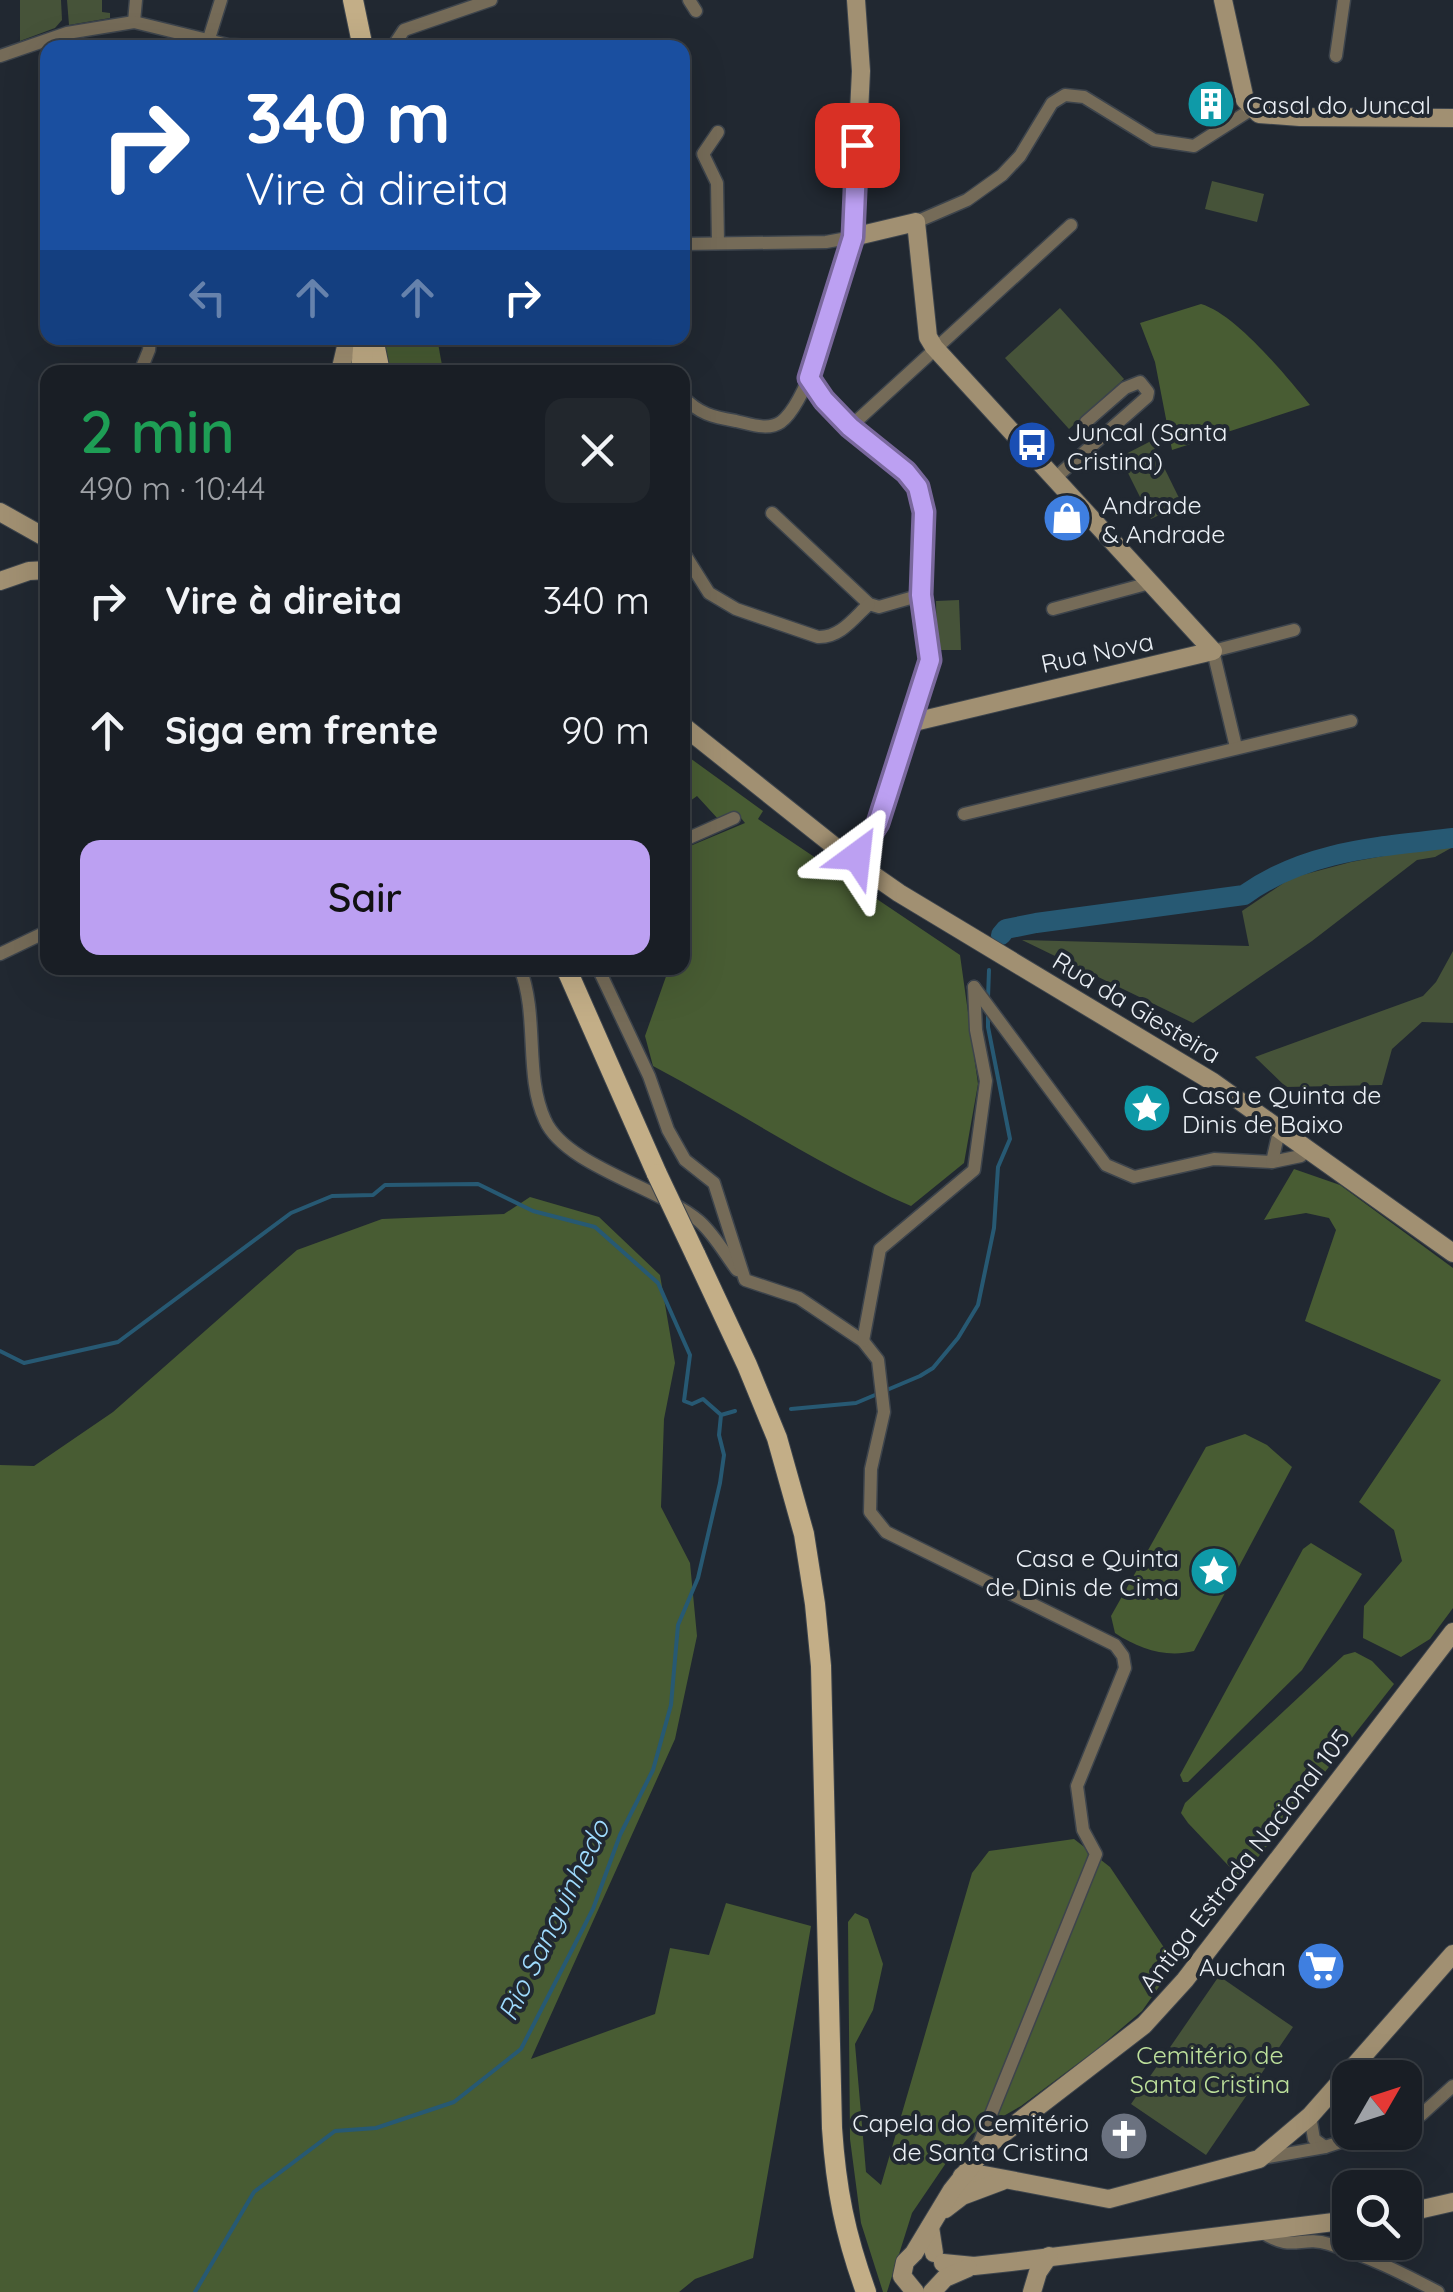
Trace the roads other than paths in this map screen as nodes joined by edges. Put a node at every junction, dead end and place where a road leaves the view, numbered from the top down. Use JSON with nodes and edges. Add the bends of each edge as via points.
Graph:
{"nodes":[{"id":1,"x":136,"y":0,"type":"edge"},
{"id":2,"x":222,"y":0,"type":"edge"},
{"id":3,"x":354,"y":0,"type":"edge"},
{"id":4,"x":491,"y":0,"type":"edge"},
{"id":5,"x":856,"y":0,"type":"edge"},
{"id":6,"x":1223,"y":0,"type":"edge"},
{"id":7,"x":1344,"y":0,"type":"edge"},
{"id":8,"x":134,"y":22,"type":"junction"},
{"id":9,"x":362,"y":39,"type":"edge"},
{"id":10,"x":47,"y":40,"type":"edge"},
{"id":11,"x":195,"y":40,"type":"edge"},
{"id":12,"x":209,"y":40,"type":"edge"},
{"id":13,"x":397,"y":40,"type":"edge"},
{"id":14,"x":40,"y":42,"type":"edge"},
{"id":15,"x":0,"y":56,"type":"edge"},
{"id":16,"x":1336,"y":56,"type":"dead end"},
{"id":17,"x":1252,"y":109,"type":"junction"},
{"id":18,"x":1453,"y":118,"type":"edge"},
{"id":19,"x":718,"y":132,"type":"dead end"},
{"id":20,"x":916,"y":222,"type":"junction"},
{"id":21,"x":1071,"y":225,"type":"dead end"},
{"id":22,"x":853,"y":237,"type":"junction"},
{"id":23,"x":718,"y":243,"type":"junction"},
{"id":24,"x":690,"y":244,"type":"edge"},
{"id":25,"x":934,"y":347,"type":"junction"},
{"id":26,"x":809,"y":378,"type":"junction"},
{"id":27,"x":690,"y":404,"type":"edge"},
{"id":28,"x":850,"y":427,"type":"junction"},
{"id":29,"x":1094,"y":443,"type":"junction"},
{"id":30,"x":1054,"y":479,"type":"junction"},
{"id":31,"x":0,"y":512,"type":"edge"},
{"id":32,"x":772,"y":513,"type":"dead end"},
{"id":33,"x":40,"y":534,"type":"edge"},
{"id":34,"x":690,"y":563,"type":"edge"},
{"id":35,"x":40,"y":570,"type":"edge"},
{"id":36,"x":0,"y":582,"type":"edge"},
{"id":37,"x":1150,"y":584,"type":"junction"},
{"id":38,"x":921,"y":595,"type":"junction"},
{"id":39,"x":870,"y":604,"type":"junction"},
{"id":40,"x":1053,"y":609,"type":"dead end"},
{"id":41,"x":1294,"y":630,"type":"dead end"},
{"id":42,"x":1213,"y":651,"type":"junction"},
{"id":43,"x":1351,"y":721,"type":"dead end"},
{"id":44,"x":910,"y":723,"type":"junction"},
{"id":45,"x":690,"y":731,"type":"edge"},
{"id":46,"x":690,"y":742,"type":"edge"},
{"id":47,"x":1236,"y":747,"type":"junction"},
{"id":48,"x":790,"y":811,"type":"junction"},
{"id":49,"x":964,"y":814,"type":"dead end"},
{"id":50,"x":734,"y":818,"type":"dead end"},
{"id":51,"x":690,"y":837,"type":"edge"},
{"id":52,"x":853,"y":861,"type":"junction"},
{"id":53,"x":40,"y":935,"type":"edge"},
{"id":54,"x":0,"y":954,"type":"edge"},
{"id":55,"x":523,"y":975,"type":"edge"},
{"id":56,"x":561,"y":975,"type":"edge"},
{"id":57,"x":569,"y":975,"type":"edge"},
{"id":58,"x":578,"y":975,"type":"edge"},
{"id":59,"x":601,"y":975,"type":"edge"},
{"id":60,"x":582,"y":1002,"type":"junction"},
{"id":61,"x":626,"y":1105,"type":"junction"},
{"id":62,"x":1280,"y":1127,"type":"junction"},
{"id":63,"x":1307,"y":1146,"type":"junction"},
{"id":64,"x":1272,"y":1162,"type":"junction"},
{"id":65,"x":1453,"y":1253,"type":"edge"},
{"id":66,"x":745,"y":1280,"type":"junction"},
{"id":67,"x":862,"y":1341,"type":"junction"},
{"id":68,"x":1453,"y":1632,"type":"edge"},
{"id":69,"x":1453,"y":1954,"type":"edge"},
{"id":70,"x":1453,"y":2086,"type":"edge"},
{"id":71,"x":1422,"y":2114,"type":"edge"},
{"id":72,"x":1310,"y":2116,"type":"junction"},
{"id":73,"x":1332,"y":2145,"type":"edge"},
{"id":74,"x":987,"y":2146,"type":"junction"},
{"id":75,"x":1325,"y":2147,"type":"junction"},
{"id":76,"x":1260,"y":2159,"type":"junction"},
{"id":77,"x":966,"y":2171,"type":"junction"},
{"id":78,"x":1004,"y":2181,"type":"junction"},
{"id":79,"x":981,"y":2187,"type":"junction"},
{"id":80,"x":1453,"y":2202,"type":"edge"},
{"id":81,"x":1422,"y":2209,"type":"edge"},
{"id":82,"x":934,"y":2221,"type":"junction"},
{"id":83,"x":1332,"y":2222,"type":"edge"},
{"id":84,"x":1262,"y":2232,"type":"junction"},
{"id":85,"x":1049,"y":2256,"type":"junction"},
{"id":86,"x":1011,"y":2262,"type":"junction"},
{"id":87,"x":934,"y":2268,"type":"edge"},
{"id":88,"x":907,"y":2289,"type":"edge"},
{"id":89,"x":1032,"y":2291,"type":"edge"},
{"id":90,"x":866,"y":2292,"type":"edge"},
{"id":91,"x":1438,"y":2292,"type":"edge"}],
"edges":[{"from":1,"to":8,"type":"street"},
{"from":2,"to":12,"type":"street"},
{"from":3,"to":9,"type":"main road"},
{"from":4,"to":13,"type":"street","via":[[404,30]]},
{"from":5,"to":22,"type":"street"},
{"from":6,"to":17,"type":"street"},
{"from":7,"to":16,"type":"street"},
{"from":8,"to":10,"type":"street"},
{"from":8,"to":11,"type":"street"},
{"from":14,"to":15,"type":"street"},
{"from":17,"to":18,"type":"street","via":[[1270,116]]},
{"from":17,"to":20,"type":"street","via":[[1194,146],[1154,140],[1084,97],[1066,95],[1052,103],[1002,175],[967,200]]},
{"from":19,"to":23,"type":"street","via":[[703,154],[717,183]]},
{"from":20,"to":22,"type":"street"},
{"from":20,"to":25,"type":"street"},
{"from":21,"to":25,"type":"street"},
{"from":22,"to":23,"type":"street"},
{"from":22,"to":26,"type":"street"},
{"from":23,"to":24,"type":"street"},
{"from":25,"to":28,"type":"street"},
{"from":25,"to":30,"type":"street"},
{"from":26,"to":27,"type":"street","via":[[793,407],[768,427],[709,416]]},
{"from":26,"to":28,"type":"street"},
{"from":28,"to":38,"type":"street","via":[[918,487],[924,512]]},
{"from":29,"to":29,"type":"street","via":[[1147,397],[1140,382],[1086,422]]},
{"from":29,"to":30,"type":"street"},
{"from":30,"to":37,"type":"street"},
{"from":31,"to":33,"type":"street"},
{"from":32,"to":39,"type":"street"},
{"from":34,"to":39,"type":"street","via":[[709,593],[736,609],[818,637],[829,638]]},
{"from":35,"to":36,"type":"street"},
{"from":37,"to":40,"type":"street"},
{"from":37,"to":42,"type":"street"},
{"from":38,"to":39,"type":"street"},
{"from":38,"to":44,"type":"street","via":[[930,660]]},
{"from":41,"to":42,"type":"street","name":"Rua Nova"},
{"from":42,"to":44,"type":"street","name":"Rua Nova"},
{"from":42,"to":47,"type":"street"},
{"from":43,"to":47,"type":"street"},
{"from":44,"to":52,"type":"street","via":[[878,823]]},
{"from":45,"to":48,"type":"street"},
{"from":46,"to":48,"type":"street"},
{"from":47,"to":49,"type":"street"},
{"from":48,"to":52,"type":"street","name":"Rua da Giesteira"},
{"from":50,"to":51,"type":"street"},
{"from":52,"to":62,"type":"street","name":"Rua da Giesteira"},
{"from":53,"to":54,"type":"street"},
{"from":55,"to":66,"type":"street","via":[[545,1121],[562,1144],[697,1220]]},
{"from":56,"to":61,"type":"main road"},
{"from":57,"to":60,"type":"main road"},
{"from":58,"to":60,"type":"street"},
{"from":59,"to":66,"type":"street","via":[[668,1130],[686,1160],[714,1183]]},
{"from":60,"to":61,"type":"main road"},
{"from":61,"to":90,"type":"main road","bridge":true,"via":[[748,1366],[804,1534],[821,1666],[836,2190]]},
{"from":62,"to":63,"type":"street","name":"Rua da Giesteira"},
{"from":62,"to":64,"type":"street"},
{"from":63,"to":64,"type":"street","via":[[1300,1156]]},
{"from":63,"to":65,"type":"street","name":"Rua da Giesteira"},
{"from":64,"to":67,"type":"street","via":[[1214,1159],[1134,1177],[1106,1166],[974,987],[986,1081],[974,1170],[880,1249]]},
{"from":66,"to":67,"type":"street","via":[[799,1298]]},
{"from":67,"to":77,"type":"street","via":[[878,1360],[884,1412],[870,1512],[886,1532],[1115,1645],[1125,1668],[1077,1786],[1083,1830],[1096,1854]]},
{"from":68,"to":74,"type":"street","name":"Antiga Estrada Nacional 105","via":[[1165,2002],[1084,2074]]},
{"from":69,"to":72,"type":"street"},
{"from":70,"to":71,"type":"street"},
{"from":72,"to":75,"type":"street","via":[[1314,2139]]},
{"from":72,"to":76,"type":"street"},
{"from":73,"to":75,"type":"street"},
{"from":74,"to":77,"type":"street","name":"Antiga Estrada Nacional 105"},
{"from":74,"to":78,"type":"street","via":[[987,2162]]},
{"from":75,"to":76,"type":"street"},
{"from":76,"to":78,"type":"street","via":[[1109,2199]]},
{"from":77,"to":78,"type":"street"},
{"from":77,"to":79,"type":"street"},
{"from":77,"to":82,"type":"street","name":"Antiga Estrada Nacional 105"},
{"from":78,"to":79,"type":"street"},
{"from":79,"to":82,"type":"street"},
{"from":80,"to":81,"type":"street"},
{"from":82,"to":87,"type":"street","name":"Antiga Estrada Nacional 105"},
{"from":83,"to":84,"type":"street"},
{"from":84,"to":85,"type":"street"},
{"from":84,"to":91,"type":"street","via":[[1280,2244],[1323,2242]]},
{"from":85,"to":86,"type":"street"},
{"from":85,"to":89,"type":"street"},
{"from":86,"to":87,"type":"street"},
{"from":86,"to":89,"type":"street"},
{"from":87,"to":88,"type":"street","name":"Antiga Estrada Nacional 105","via":[[902,2268]]}]}
